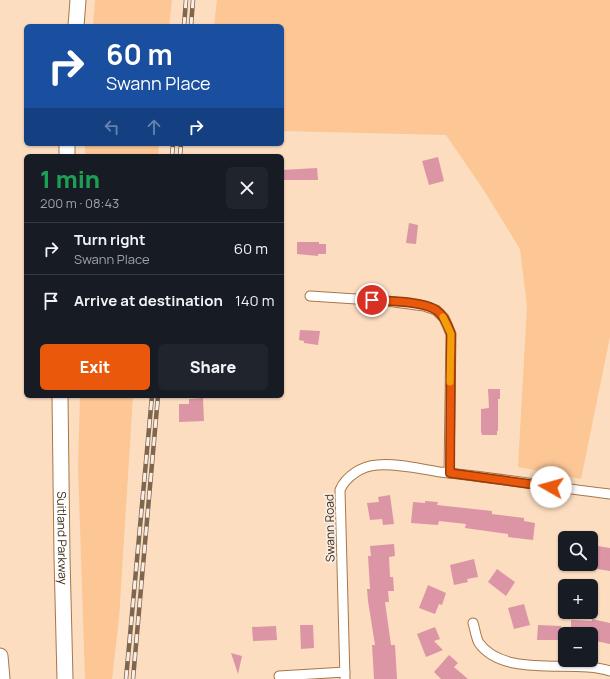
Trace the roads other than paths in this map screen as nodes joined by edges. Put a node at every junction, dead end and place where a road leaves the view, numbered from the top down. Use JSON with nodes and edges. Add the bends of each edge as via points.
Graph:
{"nodes":[{"id":1,"x":78,"y":0,"type":"edge"},
{"id":2,"x":76,"y":24,"type":"edge"},
{"id":3,"x":310,"y":296,"type":"dead end"},
{"id":4,"x":60,"y":398,"type":"edge"},
{"id":5,"x":450,"y":473,"type":"junction"},
{"id":6,"x":610,"y":494,"type":"edge"},
{"id":7,"x":474,"y":623,"type":"dead end"},
{"id":8,"x":0,"y":656,"type":"edge"},
{"id":9,"x":610,"y":671,"type":"edge"},
{"id":10,"x":345,"y":675,"type":"edge"},
{"id":11,"x":279,"y":676,"type":"dead end"},
{"id":12,"x":2,"y":679,"type":"edge"},
{"id":13,"x":66,"y":679,"type":"edge"}],
"edges":[{"from":1,"to":2,"type":"highway"},
{"from":3,"to":5,"type":"street","via":[[387,300],[424,306],[436,310],[444,318],[451,334]]},
{"from":4,"to":13,"type":"highway","name":"Suitland Parkway","via":[[61,541]]},
{"from":5,"to":6,"type":"street","name":"Swann Road"},
{"from":5,"to":10,"type":"street","name":"Swann Road","via":[[376,465],[363,469],[343,483],[340,490],[340,522]]},
{"from":7,"to":9,"type":"street","via":[[479,643],[494,657],[515,664],[601,668]]},
{"from":8,"to":12,"type":"highway"},
{"from":10,"to":11,"type":"street"}]}
